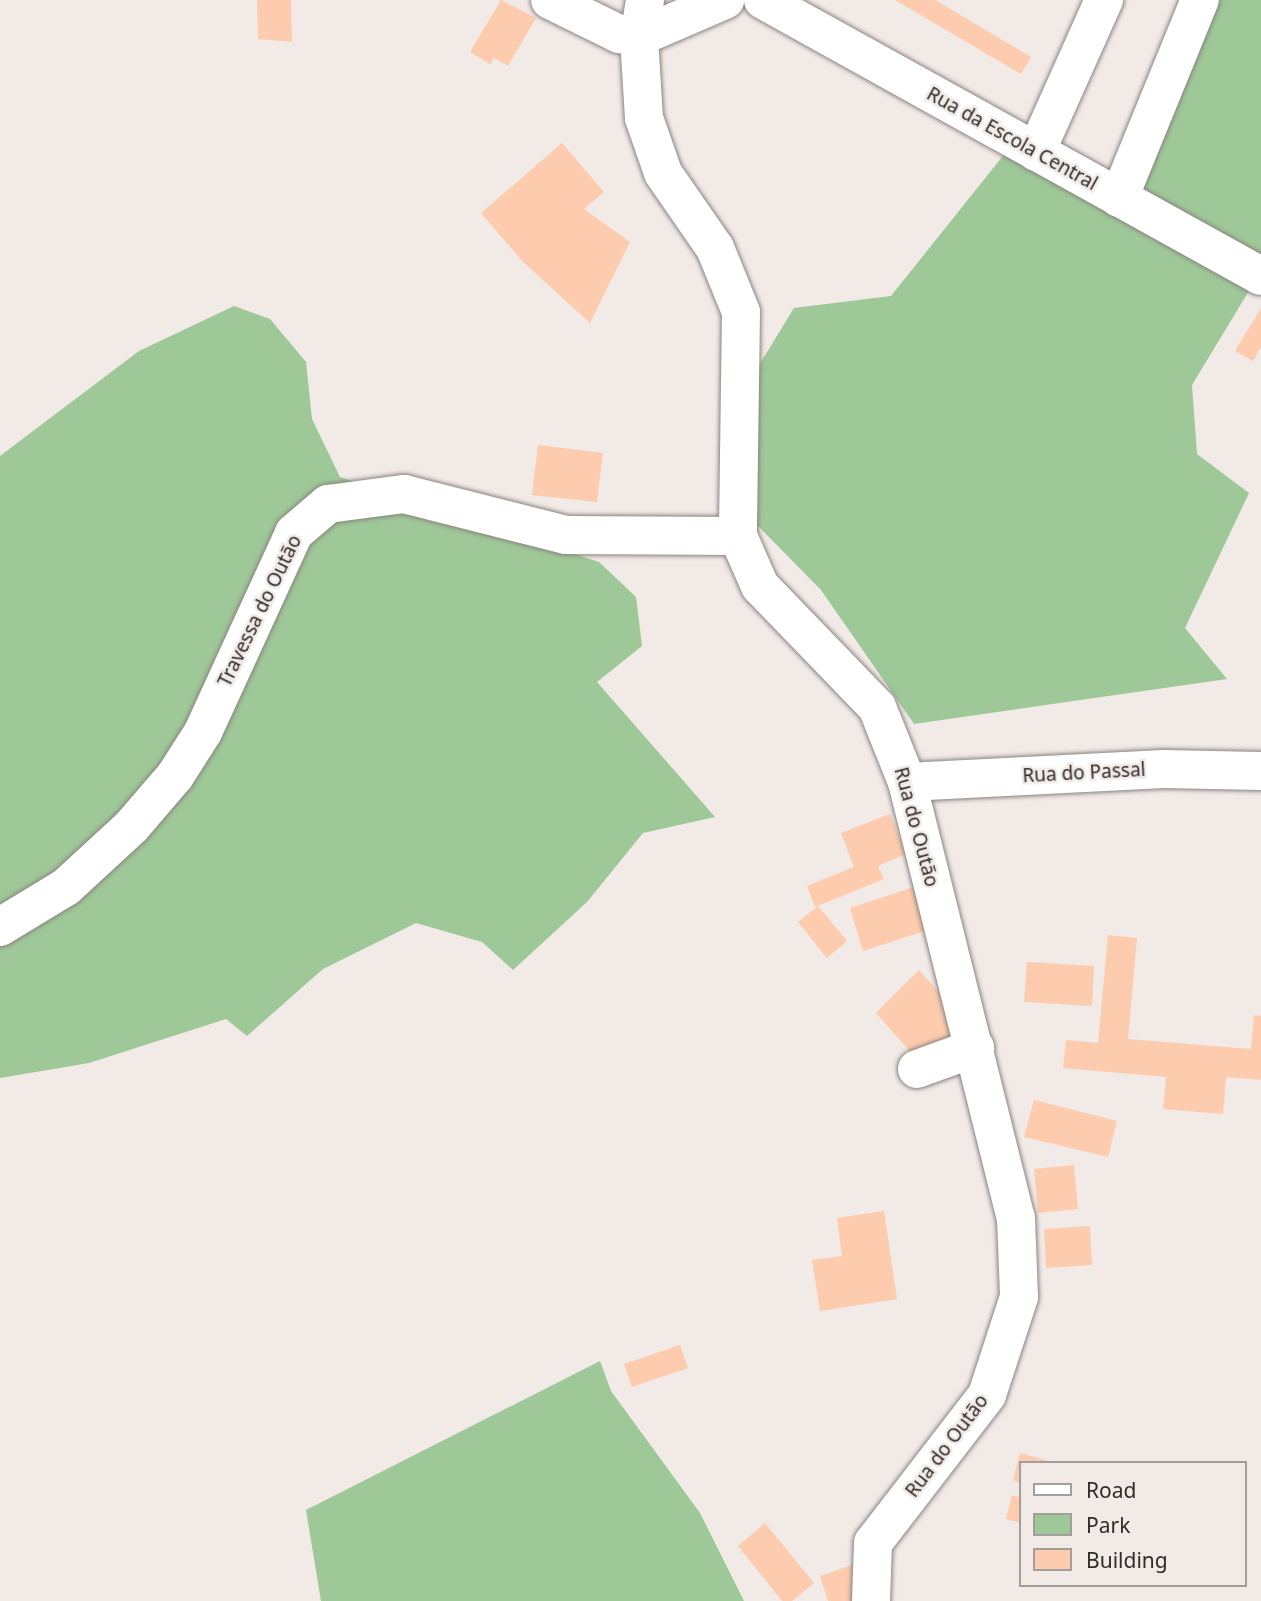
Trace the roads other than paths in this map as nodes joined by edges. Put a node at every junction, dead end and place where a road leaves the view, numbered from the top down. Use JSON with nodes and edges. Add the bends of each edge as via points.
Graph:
{"nodes":[{"id":1,"x":550,"y":0,"type":"edge"},
{"id":2,"x":645,"y":0,"type":"edge"},
{"id":3,"x":725,"y":0,"type":"edge"},
{"id":4,"x":763,"y":0,"type":"edge"},
{"id":5,"x":1104,"y":0,"type":"edge"},
{"id":6,"x":1200,"y":0,"type":"edge"},
{"id":7,"x":639,"y":37,"type":"junction"},
{"id":8,"x":1035,"y":152,"type":"junction"},
{"id":9,"x":1119,"y":198,"type":"junction"},
{"id":10,"x":1261,"y":276,"type":"edge"},
{"id":11,"x":738,"y":536,"type":"junction"},
{"id":12,"x":1261,"y":771,"type":"edge"},
{"id":13,"x":907,"y":782,"type":"junction"},
{"id":14,"x":0,"y":927,"type":"edge"},
{"id":15,"x":975,"y":1048,"type":"junction"},
{"id":16,"x":917,"y":1069,"type":"dead end"},
{"id":17,"x":871,"y":1601,"type":"edge"}],
"edges":[{"from":1,"to":7,"type":"street","via":[[619,34]]},
{"from":2,"to":7,"type":"street","name":"Rua do Outão"},
{"from":3,"to":7,"type":"street"},
{"from":4,"to":8,"type":"street","name":"Rua da Escola Central"},
{"from":5,"to":8,"type":"street"},
{"from":6,"to":9,"type":"street"},
{"from":7,"to":11,"type":"street","name":"Rua do Outão","via":[[644,118],[663,173],[715,248],[741,312]]},
{"from":8,"to":9,"type":"street","name":"Rua da Escola Central"},
{"from":9,"to":10,"type":"street","name":"Rua da Escola Central"},
{"from":11,"to":13,"type":"street","name":"Rua do Outão","via":[[760,586],[877,707]]},
{"from":11,"to":14,"type":"street","name":"Travessa do Outão","via":[[566,536],[404,494],[328,504],[294,533],[203,732],[175,776],[132,826],[66,887]]},
{"from":12,"to":13,"type":"street","name":"Rua do Passal","via":[[1164,769]]},
{"from":13,"to":15,"type":"street","name":"Rua do Outão"},
{"from":15,"to":16,"type":"street"},
{"from":15,"to":17,"type":"street","name":"Rua do Outão","via":[[1016,1218],[1019,1297],[987,1395],[873,1543]]}]}
